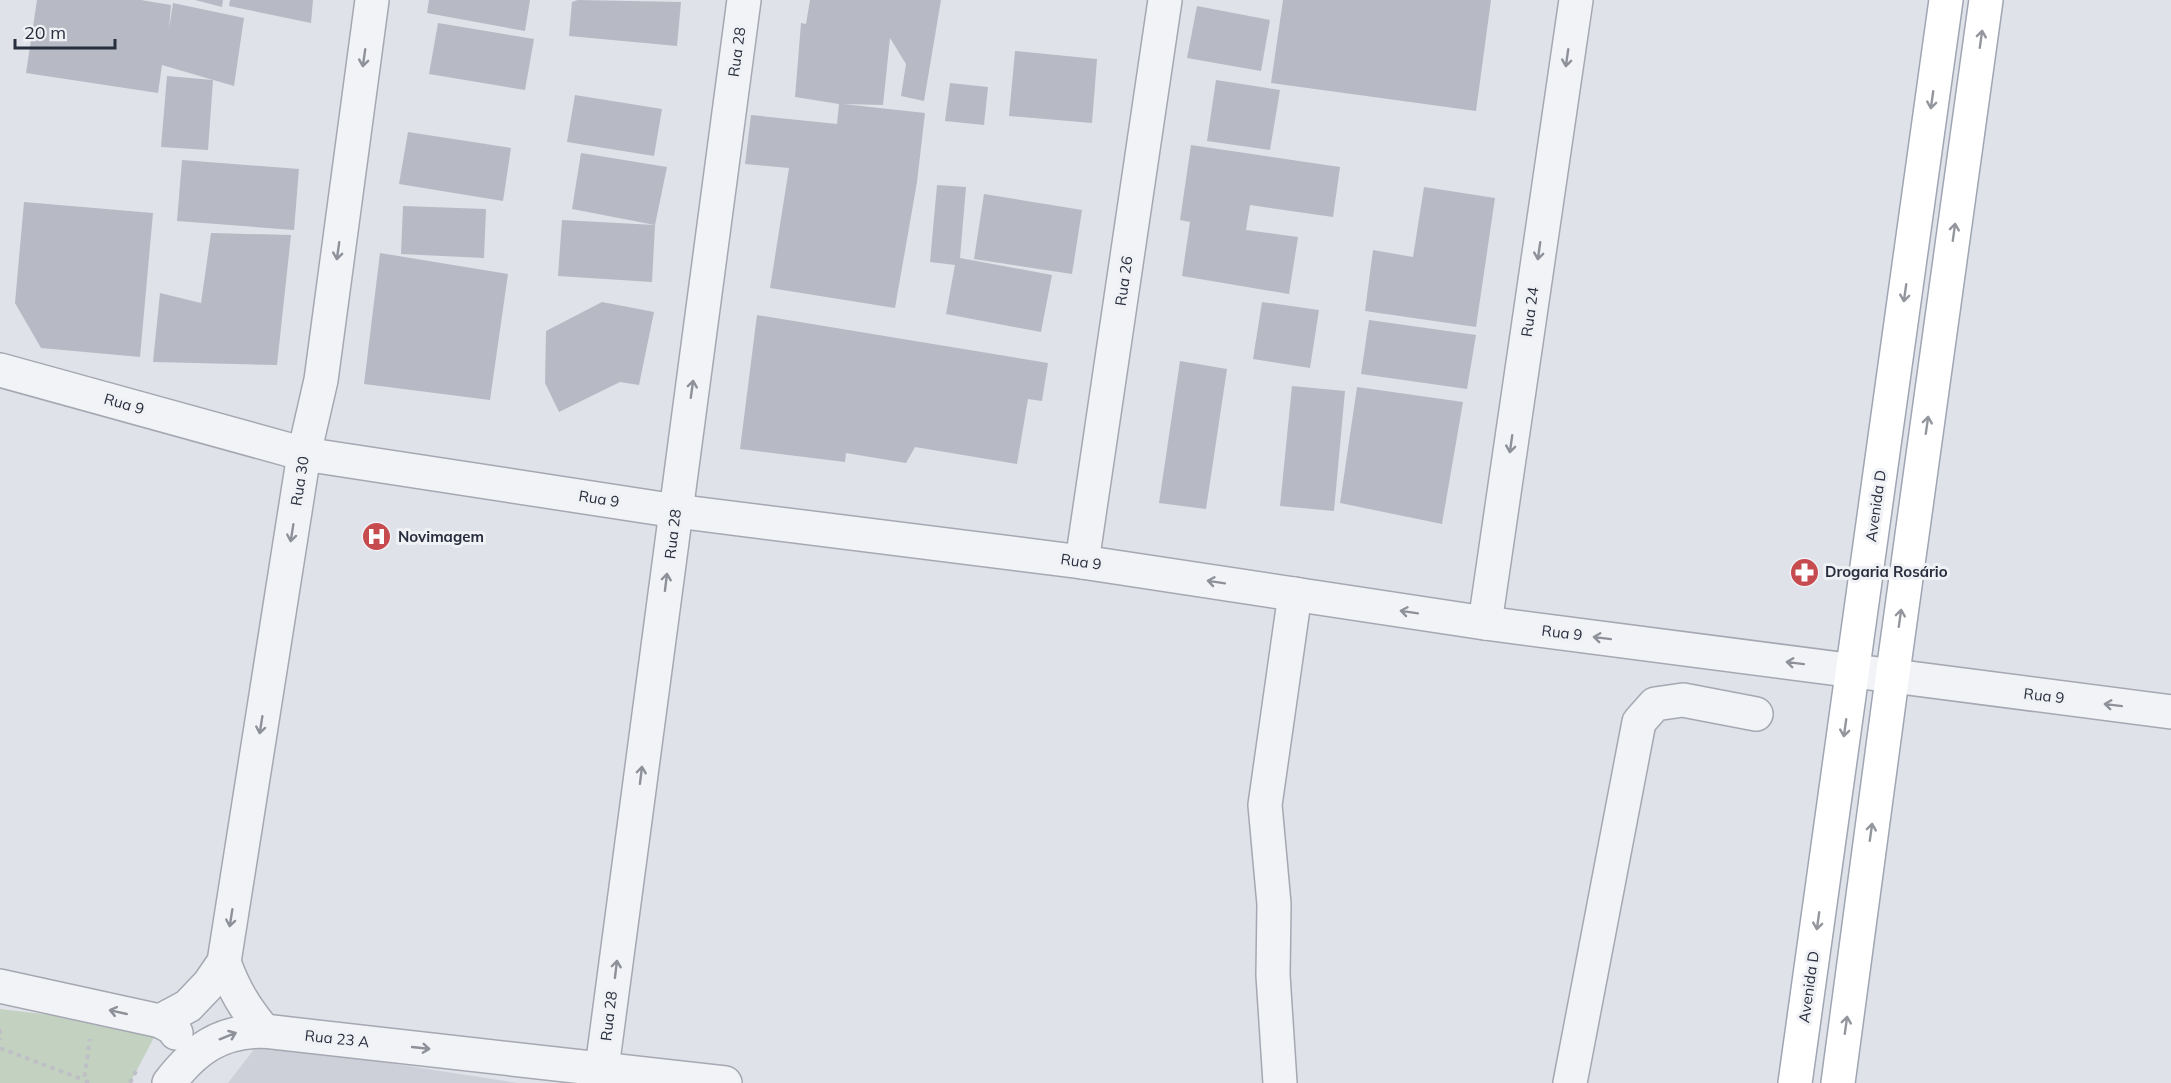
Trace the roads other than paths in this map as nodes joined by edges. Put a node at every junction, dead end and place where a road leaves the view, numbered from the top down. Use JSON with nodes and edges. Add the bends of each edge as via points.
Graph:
{"nodes":[{"id":1,"x":372,"y":0,"type":"edge"},
{"id":2,"x":744,"y":0,"type":"edge"},
{"id":3,"x":1165,"y":0,"type":"edge"},
{"id":4,"x":1576,"y":0,"type":"edge"},
{"id":5,"x":1946,"y":0,"type":"edge"},
{"id":6,"x":1986,"y":0,"type":"edge"},
{"id":7,"x":0,"y":369,"type":"edge"},
{"id":8,"x":304,"y":454,"type":"junction"},
{"id":9,"x":676,"y":511,"type":"junction"},
{"id":10,"x":1082,"y":562,"type":"junction"},
{"id":11,"x":1295,"y":594,"type":"junction"},
{"id":12,"x":1485,"y":624,"type":"junction"},
{"id":13,"x":1853,"y":670,"type":"junction"},
{"id":14,"x":1892,"y":676,"type":"junction"},
{"id":15,"x":2171,"y":712,"type":"edge"},
{"id":16,"x":1756,"y":714,"type":"dead end"},
{"id":17,"x":224,"y":962,"type":"junction"},
{"id":18,"x":0,"y":986,"type":"edge"},
{"id":19,"x":160,"y":1021,"type":"junction"},
{"id":20,"x":264,"y":1031,"type":"junction"},
{"id":21,"x":602,"y":1068,"type":"junction"},
{"id":22,"x":175,"y":1076,"type":"edge"},
{"id":23,"x":725,"y":1083,"type":"edge"},
{"id":24,"x":1280,"y":1083,"type":"edge"},
{"id":25,"x":1570,"y":1083,"type":"edge"},
{"id":26,"x":1796,"y":1083,"type":"edge"},
{"id":27,"x":1838,"y":1083,"type":"edge"}],
"edges":[{"from":1,"to":8,"type":"street","name":"Rua 30","one_way":true,"via":[[321,380]]},
{"from":9,"to":2,"type":"street","name":"Rua 28","one_way":true},
{"from":3,"to":10,"type":"street","name":"Rua 26"},
{"from":4,"to":12,"type":"street","name":"Rua 24","one_way":true},
{"from":5,"to":13,"type":"main road","name":"Avenida D","one_way":true},
{"from":14,"to":6,"type":"main road","one_way":true},
{"from":7,"to":8,"type":"street","name":"Rua 9"},
{"from":8,"to":9,"type":"street","name":"Rua 9"},
{"from":8,"to":17,"type":"street","name":"Rua 30","one_way":true},
{"from":9,"to":10,"type":"street","name":"Rua 9"},
{"from":21,"to":9,"type":"street","name":"Rua 28","one_way":true},
{"from":11,"to":10,"type":"street","name":"Rua 9","one_way":true},
{"from":12,"to":11,"type":"street","name":"Rua 9","one_way":true},
{"from":11,"to":24,"type":"street","via":[[1265,805],[1274,904],[1273,975]]},
{"from":13,"to":12,"type":"street","name":"Rua 9","one_way":true},
{"from":13,"to":14,"type":"street","name":"Rua 9"},
{"from":13,"to":26,"type":"main road","name":"Avenida D","one_way":true},
{"from":15,"to":14,"type":"street","name":"Rua 9","one_way":true},
{"from":27,"to":14,"type":"main road","one_way":true},
{"from":16,"to":25,"type":"street","via":[[1683,700],[1655,704],[1639,722]]},
{"from":17,"to":19,"type":"street","name":"Rua 30","via":[[188,1006]]},
{"from":17,"to":20,"type":"street","name":"Rua 30","via":[[245,1008]]},
{"from":19,"to":18,"type":"street","one_way":true},
{"from":19,"to":22,"type":"street","name":"Rua 23 A","via":[[173,1028],[184,1053]]},
{"from":20,"to":21,"type":"street","name":"Rua 23 A","one_way":true},
{"from":22,"to":20,"type":"street","name":"Rua 23 A","one_way":true,"via":[[201,1048],[242,1031]]},
{"from":21,"to":23,"type":"street","name":"Rua 23 A"}]}
